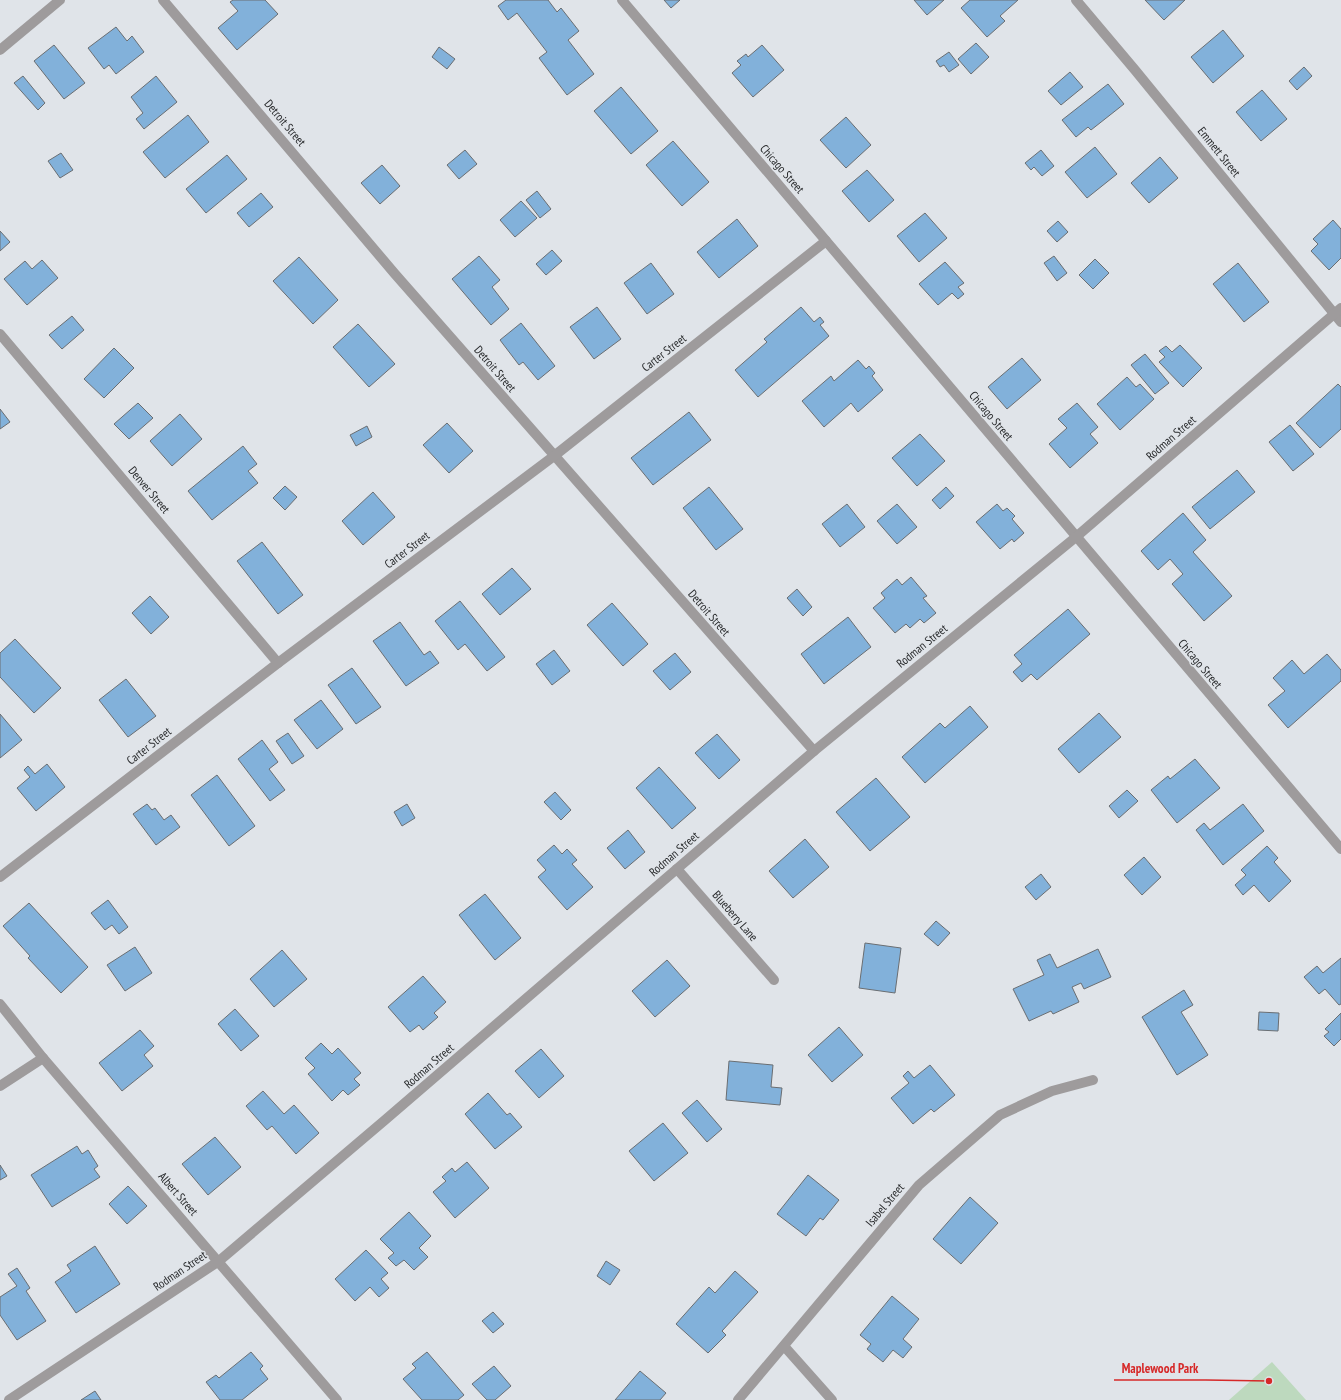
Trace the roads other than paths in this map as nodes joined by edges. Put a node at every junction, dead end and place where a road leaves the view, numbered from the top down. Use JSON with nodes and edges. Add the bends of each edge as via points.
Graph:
{"nodes":[{"id":1,"x":60,"y":0,"type":"edge"},
{"id":2,"x":163,"y":0,"type":"edge"},
{"id":3,"x":622,"y":0,"type":"edge"},
{"id":4,"x":1076,"y":0,"type":"edge"},
{"id":5,"x":0,"y":50,"type":"edge"},
{"id":6,"x":826,"y":241,"type":"junction"},
{"id":7,"x":1337,"y":311,"type":"edge"},
{"id":8,"x":1341,"y":322,"type":"edge"},
{"id":9,"x":0,"y":334,"type":"edge"},
{"id":10,"x":554,"y":456,"type":"junction"},
{"id":11,"x":1076,"y":537,"type":"junction"},
{"id":12,"x":278,"y":663,"type":"junction"},
{"id":13,"x":814,"y":751,"type":"junction"},
{"id":14,"x":1341,"y":849,"type":"edge"},
{"id":15,"x":677,"y":869,"type":"junction"},
{"id":16,"x":0,"y":877,"type":"edge"},
{"id":17,"x":774,"y":980,"type":"dead end"},
{"id":18,"x":0,"y":1004,"type":"edge"},
{"id":19,"x":43,"y":1058,"type":"junction"},
{"id":20,"x":1093,"y":1080,"type":"dead end"},
{"id":21,"x":0,"y":1086,"type":"edge"},
{"id":22,"x":219,"y":1261,"type":"junction"},
{"id":23,"x":784,"y":1346,"type":"junction"},
{"id":24,"x":9,"y":1400,"type":"edge"},
{"id":25,"x":337,"y":1400,"type":"edge"},
{"id":26,"x":738,"y":1400,"type":"edge"},
{"id":27,"x":832,"y":1400,"type":"edge"}],
"edges":[{"from":1,"to":5,"type":"street"},
{"from":2,"to":10,"type":"street","name":"Detroit Street","via":[[395,274]]},
{"from":3,"to":6,"type":"street","name":"Chicago Street"},
{"from":4,"to":7,"type":"street","name":"Emmett Street"},
{"from":6,"to":10,"type":"street","name":"Carter Street"},
{"from":6,"to":11,"type":"street","name":"Chicago Street"},
{"from":7,"to":8,"type":"street","name":"Emmett Street"},
{"from":7,"to":11,"type":"street","name":"Rodman Street"},
{"from":9,"to":12,"type":"street","name":"Denver Street"},
{"from":10,"to":12,"type":"street","name":"Carter Street"},
{"from":10,"to":13,"type":"street","name":"Detroit Street"},
{"from":11,"to":13,"type":"street","name":"Rodman Street"},
{"from":11,"to":14,"type":"street","name":"Chicago Street"},
{"from":12,"to":16,"type":"street","name":"Carter Street"},
{"from":13,"to":15,"type":"street","name":"Rodman Street"},
{"from":15,"to":17,"type":"street","name":"Blueberry Lane"},
{"from":15,"to":22,"type":"street","name":"Rodman Street"},
{"from":18,"to":19,"type":"street","name":"Albert Street"},
{"from":19,"to":21,"type":"street"},
{"from":19,"to":22,"type":"street","name":"Albert Street"},
{"from":20,"to":23,"type":"street","name":"Isabel Street","via":[[1052,1091],[1000,1115],[988,1125],[919,1185]]},
{"from":22,"to":24,"type":"street","name":"Rodman Street"},
{"from":22,"to":25,"type":"street","name":"Albert Street"},
{"from":23,"to":26,"type":"street","name":"Isabel Street"},
{"from":23,"to":27,"type":"street"}]}
